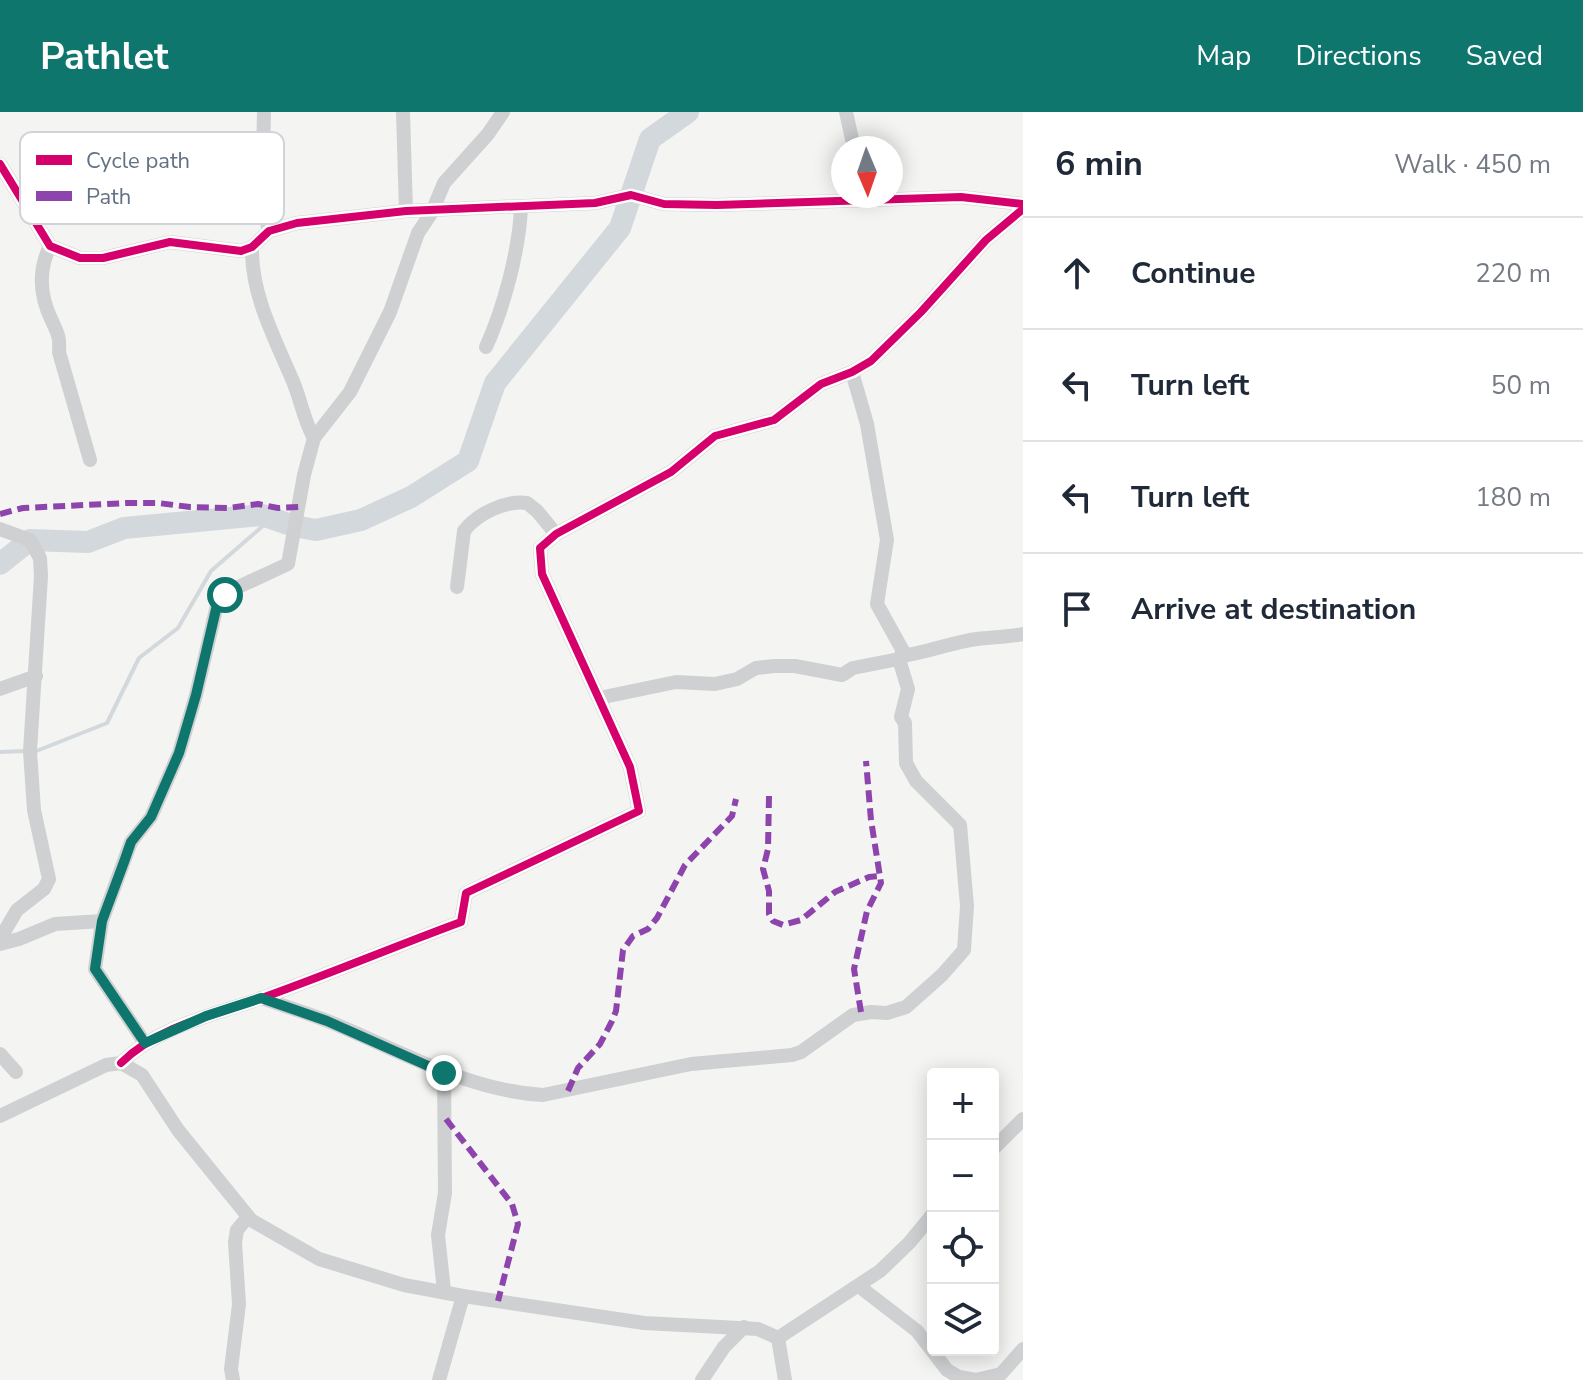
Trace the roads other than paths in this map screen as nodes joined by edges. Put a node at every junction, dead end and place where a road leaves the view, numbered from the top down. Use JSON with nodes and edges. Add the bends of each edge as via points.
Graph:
{"nodes":[{"id":1,"x":264,"y":112,"type":"edge"},
{"id":2,"x":403,"y":112,"type":"edge"},
{"id":3,"x":503,"y":112,"type":"edge"},
{"id":4,"x":846,"y":112,"type":"edge"},
{"id":5,"x":264,"y":132,"type":"edge"},
{"id":6,"x":851,"y":136,"type":"edge"},
{"id":7,"x":0,"y":164,"type":"edge"},
{"id":8,"x":20,"y":197,"type":"edge"},
{"id":9,"x":903,"y":198,"type":"edge"},
{"id":10,"x":831,"y":200,"type":"edge"},
{"id":11,"x":1023,"y":206,"type":"edge"},
{"id":12,"x":521,"y":208,"type":"junction"},
{"id":13,"x":406,"y":211,"type":"junction"},
{"id":14,"x":432,"y":212,"type":"junction"},
{"id":15,"x":37,"y":224,"type":"edge"},
{"id":16,"x":267,"y":224,"type":"edge"},
{"id":17,"x":269,"y":231,"type":"junction"},
{"id":18,"x":50,"y":246,"type":"junction"},
{"id":19,"x":252,"y":247,"type":"junction"},
{"id":20,"x":486,"y":347,"type":"dead end"},
{"id":21,"x":852,"y":372,"type":"junction"},
{"id":22,"x":314,"y":438,"type":"junction"},
{"id":23,"x":90,"y":460,"type":"dead end"},
{"id":24,"x":0,"y":529,"type":"edge"},
{"id":25,"x":556,"y":534,"type":"junction"},
{"id":26,"x":457,"y":587,"type":"dead end"},
{"id":27,"x":1023,"y":634,"type":"edge"},
{"id":28,"x":900,"y":658,"type":"junction"},
{"id":29,"x":36,"y":676,"type":"junction"},
{"id":30,"x":0,"y":689,"type":"edge"},
{"id":31,"x":599,"y":698,"type":"junction"},
{"id":32,"x":102,"y":921,"type":"junction"},
{"id":33,"x":0,"y":941,"type":"edge"},
{"id":34,"x":261,"y":998,"type":"junction"},
{"id":35,"x":145,"y":1043,"type":"junction"},
{"id":36,"x":0,"y":1054,"type":"edge"},
{"id":37,"x":121,"y":1063,"type":"junction"},
{"id":38,"x":16,"y":1072,"type":"dead end"},
{"id":39,"x":444,"y":1073,"type":"junction"},
{"id":40,"x":0,"y":1116,"type":"edge"},
{"id":41,"x":1023,"y":1119,"type":"edge"},
{"id":42,"x":999,"y":1143,"type":"edge"},
{"id":43,"x":248,"y":1217,"type":"junction"},
{"id":44,"x":927,"y":1221,"type":"edge"},
{"id":45,"x":860,"y":1287,"type":"junction"},
{"id":46,"x":444,"y":1291,"type":"junction"},
{"id":47,"x":463,"y":1296,"type":"junction"},
{"id":48,"x":744,"y":1327,"type":"junction"},
{"id":49,"x":778,"y":1338,"type":"junction"},
{"id":50,"x":1023,"y":1349,"type":"edge"},
{"id":51,"x":1008,"y":1365,"type":"junction"},
{"id":52,"x":233,"y":1380,"type":"edge"},
{"id":53,"x":439,"y":1380,"type":"edge"},
{"id":54,"x":702,"y":1380,"type":"edge"},
{"id":55,"x":785,"y":1380,"type":"edge"},
{"id":56,"x":1018,"y":1380,"type":"edge"}],
"edges":[{"from":1,"to":5,"type":"street"},
{"from":2,"to":13,"type":"street"},
{"from":3,"to":14,"type":"street","via":[[444,183]]},
{"from":4,"to":6,"type":"street"},
{"from":7,"to":8,"type":"street"},
{"from":9,"to":11,"type":"street","via":[[961,197]]},
{"from":10,"to":12,"type":"street","via":[[664,204],[631,195]]},
{"from":11,"to":21,"type":"street","via":[[879,354]]},
{"from":12,"to":14,"type":"street"},
{"from":12,"to":20,"type":"street","via":[[496,324]]},
{"from":13,"to":14,"type":"street"},
{"from":13,"to":17,"type":"street"},
{"from":14,"to":22,"type":"street","via":[[418,233],[396,298],[350,392]]},
{"from":15,"to":18,"type":"street"},
{"from":16,"to":17,"type":"street"},
{"from":17,"to":19,"type":"street"},
{"from":18,"to":19,"type":"street","via":[[80,258],[103,258],[170,242],[228,251]]},
{"from":18,"to":23,"type":"street","via":[[40,283],[60,335],[59,352]]},
{"from":19,"to":22,"type":"street","via":[[257,294]]},
{"from":21,"to":25,"type":"street","via":[[821,384],[774,420],[715,436],[671,472]]},
{"from":21,"to":28,"type":"street","via":[[867,424],[887,540],[877,604],[903,651]]},
{"from":22,"to":32,"type":"street","via":[[291,558],[280,569],[236,588],[217,605],[179,753],[151,817],[131,842]]},
{"from":24,"to":29,"type":"street","via":[[30,540],[40,558]]},
{"from":25,"to":26,"type":"street","via":[[527,503],[504,504],[464,531]]},
{"from":25,"to":31,"type":"street","via":[[540,548],[542,574]]},
{"from":27,"to":28,"type":"street"},
{"from":28,"to":31,"type":"street","via":[[842,675],[774,666],[715,684],[676,682]]},
{"from":28,"to":39,"type":"street","via":[[908,689],[901,717],[906,763],[916,781],[960,825],[967,906],[964,950],[924,993],[898,1011],[853,1015],[801,1052],[784,1057],[691,1064],[543,1095]]},
{"from":29,"to":30,"type":"street"},
{"from":29,"to":33,"type":"street","via":[[30,751],[34,810],[49,883],[17,910]]},
{"from":31,"to":34,"type":"street","via":[[630,767],[639,811],[466,893],[461,922]]},
{"from":32,"to":33,"type":"street","via":[[55,924]]},
{"from":32,"to":35,"type":"street","via":[[95,969]]},
{"from":34,"to":35,"type":"street"},
{"from":34,"to":39,"type":"street"},
{"from":35,"to":37,"type":"street"},
{"from":36,"to":38,"type":"street"},
{"from":37,"to":40,"type":"street","via":[[106,1065]]},
{"from":37,"to":43,"type":"street","via":[[142,1075],[178,1130]]},
{"from":39,"to":46,"type":"street","via":[[445,1193],[438,1243]]},
{"from":41,"to":42,"type":"street"},
{"from":43,"to":46,"type":"street","via":[[319,1259],[404,1285]]},
{"from":43,"to":52,"type":"street","via":[[235,1242],[239,1304]]},
{"from":44,"to":45,"type":"street"},
{"from":45,"to":49,"type":"street"},
{"from":45,"to":51,"type":"street","via":[[917,1331],[947,1370],[959,1377],[976,1380],[1001,1374]]},
{"from":46,"to":47,"type":"street"},
{"from":47,"to":48,"type":"street","via":[[644,1323]]},
{"from":47,"to":53,"type":"street"},
{"from":48,"to":49,"type":"street"},
{"from":48,"to":54,"type":"street"},
{"from":49,"to":55,"type":"street"},
{"from":50,"to":51,"type":"street"},
{"from":51,"to":56,"type":"street"}]}
